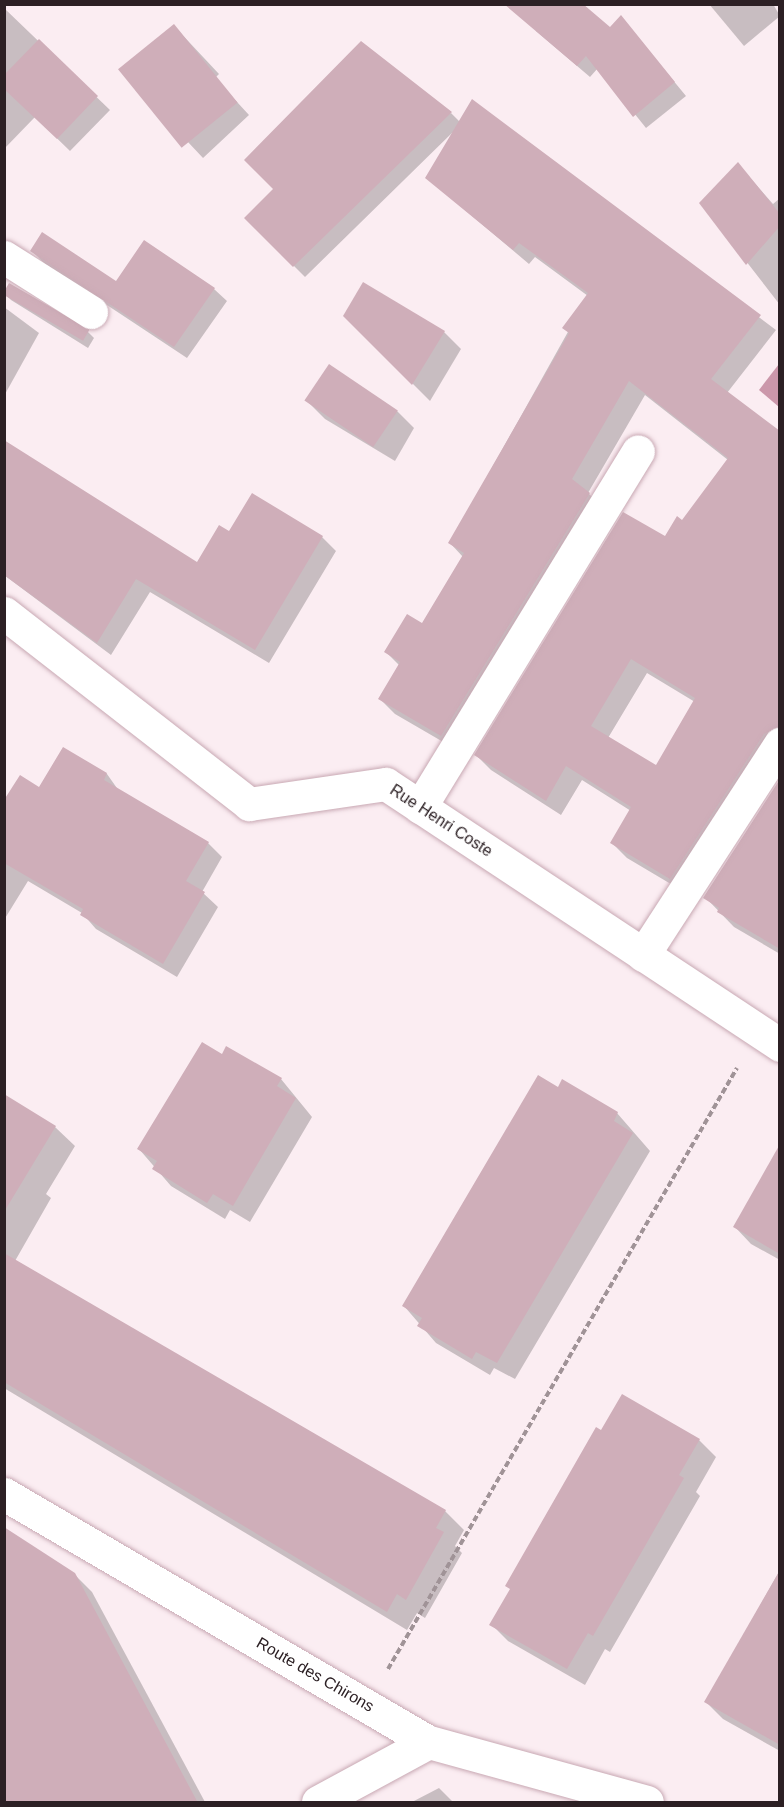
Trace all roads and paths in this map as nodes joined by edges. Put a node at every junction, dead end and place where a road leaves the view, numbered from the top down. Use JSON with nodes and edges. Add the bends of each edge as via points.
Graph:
{"nodes":[{"id":1,"x":4,"y":257,"type":"edge"},
{"id":2,"x":91,"y":312,"type":"dead end"},
{"id":3,"x":638,"y":451,"type":"dead end"},
{"id":4,"x":4,"y":614,"type":"edge"},
{"id":5,"x":780,"y":744,"type":"edge"},
{"id":6,"x":420,"y":807,"type":"junction"},
{"id":7,"x":643,"y":955,"type":"junction"},
{"id":8,"x":769,"y":1039,"type":"edge"},
{"id":9,"x":4,"y":1494,"type":"edge"},
{"id":10,"x":373,"y":1708,"type":"junction"},
{"id":11,"x":429,"y":1742,"type":"junction"},
{"id":12,"x":318,"y":1803,"type":"edge"},
{"id":13,"x":647,"y":1803,"type":"edge"}],
"edges":[{"from":1,"to":2,"type":"street"},
{"from":3,"to":6,"type":"street"},
{"from":4,"to":6,"type":"street","name":"Rue Henri Coste","via":[[249,804],[386,784]]},
{"from":5,"to":7,"type":"street"},
{"from":6,"to":7,"type":"street","name":"Rue Henri Coste"},
{"from":7,"to":8,"type":"street","name":"Rue Henri Coste"},
{"from":8,"to":10,"type":"path","via":[[394,1654]]},
{"from":9,"to":10,"type":"street","name":"Route des Chirons"},
{"from":10,"to":11,"type":"street","name":"Route des Chirons"},
{"from":11,"to":12,"type":"street"},
{"from":11,"to":13,"type":"street","name":"Route des Chirons"}]}
